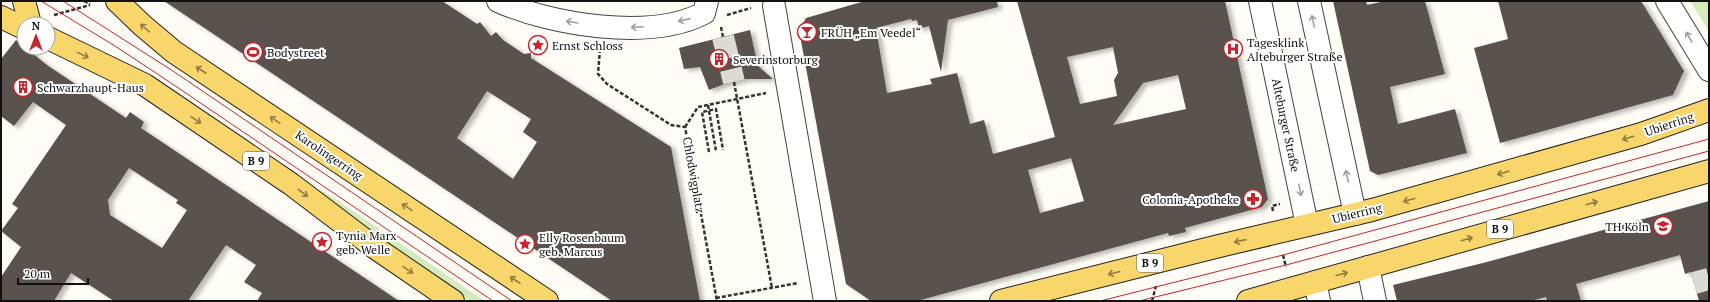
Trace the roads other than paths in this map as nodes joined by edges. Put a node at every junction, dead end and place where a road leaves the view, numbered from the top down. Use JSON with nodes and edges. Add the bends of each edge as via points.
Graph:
{"nodes":[{"id":1,"x":24,"y":1,"type":"edge"},
{"id":2,"x":117,"y":1,"type":"edge"},
{"id":3,"x":498,"y":1,"type":"edge"},
{"id":4,"x":1260,"y":1,"type":"edge"},
{"id":5,"x":1309,"y":1,"type":"edge"},
{"id":6,"x":1667,"y":1,"type":"edge"},
{"id":7,"x":770,"y":3,"type":"edge"},
{"id":8,"x":712,"y":10,"type":"edge"},
{"id":9,"x":34,"y":16,"type":"edge"},
{"id":10,"x":1,"y":17,"type":"edge"},
{"id":11,"x":16,"y":24,"type":"edge"},
{"id":12,"x":56,"y":35,"type":"edge"},
{"id":13,"x":1709,"y":70,"type":"edge"},
{"id":14,"x":1709,"y":110,"type":"edge"},
{"id":15,"x":1709,"y":170,"type":"edge"},
{"id":16,"x":1355,"y":214,"type":"junction"},
{"id":17,"x":1307,"y":225,"type":"junction"},
{"id":18,"x":1368,"y":267,"type":"junction"},
{"id":19,"x":1317,"y":291,"type":"edge"},
{"id":20,"x":453,"y":301,"type":"edge"},
{"id":21,"x":547,"y":301,"type":"edge"},
{"id":22,"x":825,"y":301,"type":"edge"},
{"id":23,"x":1002,"y":301,"type":"edge"},
{"id":24,"x":1248,"y":301,"type":"edge"},
{"id":25,"x":1375,"y":301,"type":"edge"}],
"edges":[{"from":1,"to":9,"type":"main road"},
{"from":21,"to":2,"type":"main road","name":"Karolingerring","one_way":true,"via":[[174,52]]},
{"from":8,"to":3,"type":"street","one_way":true,"via":[[662,25],[602,26],[568,22],[518,10]]},
{"from":4,"to":17,"type":"street","name":"Alteburger Straße","one_way":true},
{"from":16,"to":5,"type":"street","one_way":true},
{"from":13,"to":6,"type":"street","one_way":true},
{"from":7,"to":22,"type":"street","via":[[788,88]]},
{"from":10,"to":11,"type":"main road"},
{"from":12,"to":20,"type":"main road","number":"B 9","one_way":true,"via":[[145,85],[291,184],[374,247]]},
{"from":14,"to":16,"type":"main road","name":"Ubierring","number":"B 9","one_way":true,"via":[[1641,134]]},
{"from":18,"to":15,"type":"main road","number":"B 9","one_way":true},
{"from":16,"to":17,"type":"main road","name":"Ubierring","number":"B 9"},
{"from":17,"to":23,"type":"main road","name":"Ubierring","number":"B 9","one_way":true},
{"from":19,"to":18,"type":"main road","number":"B 9","one_way":true},
{"from":18,"to":25,"type":"street"},
{"from":19,"to":24,"type":"main road","number":"B 9"}]}
